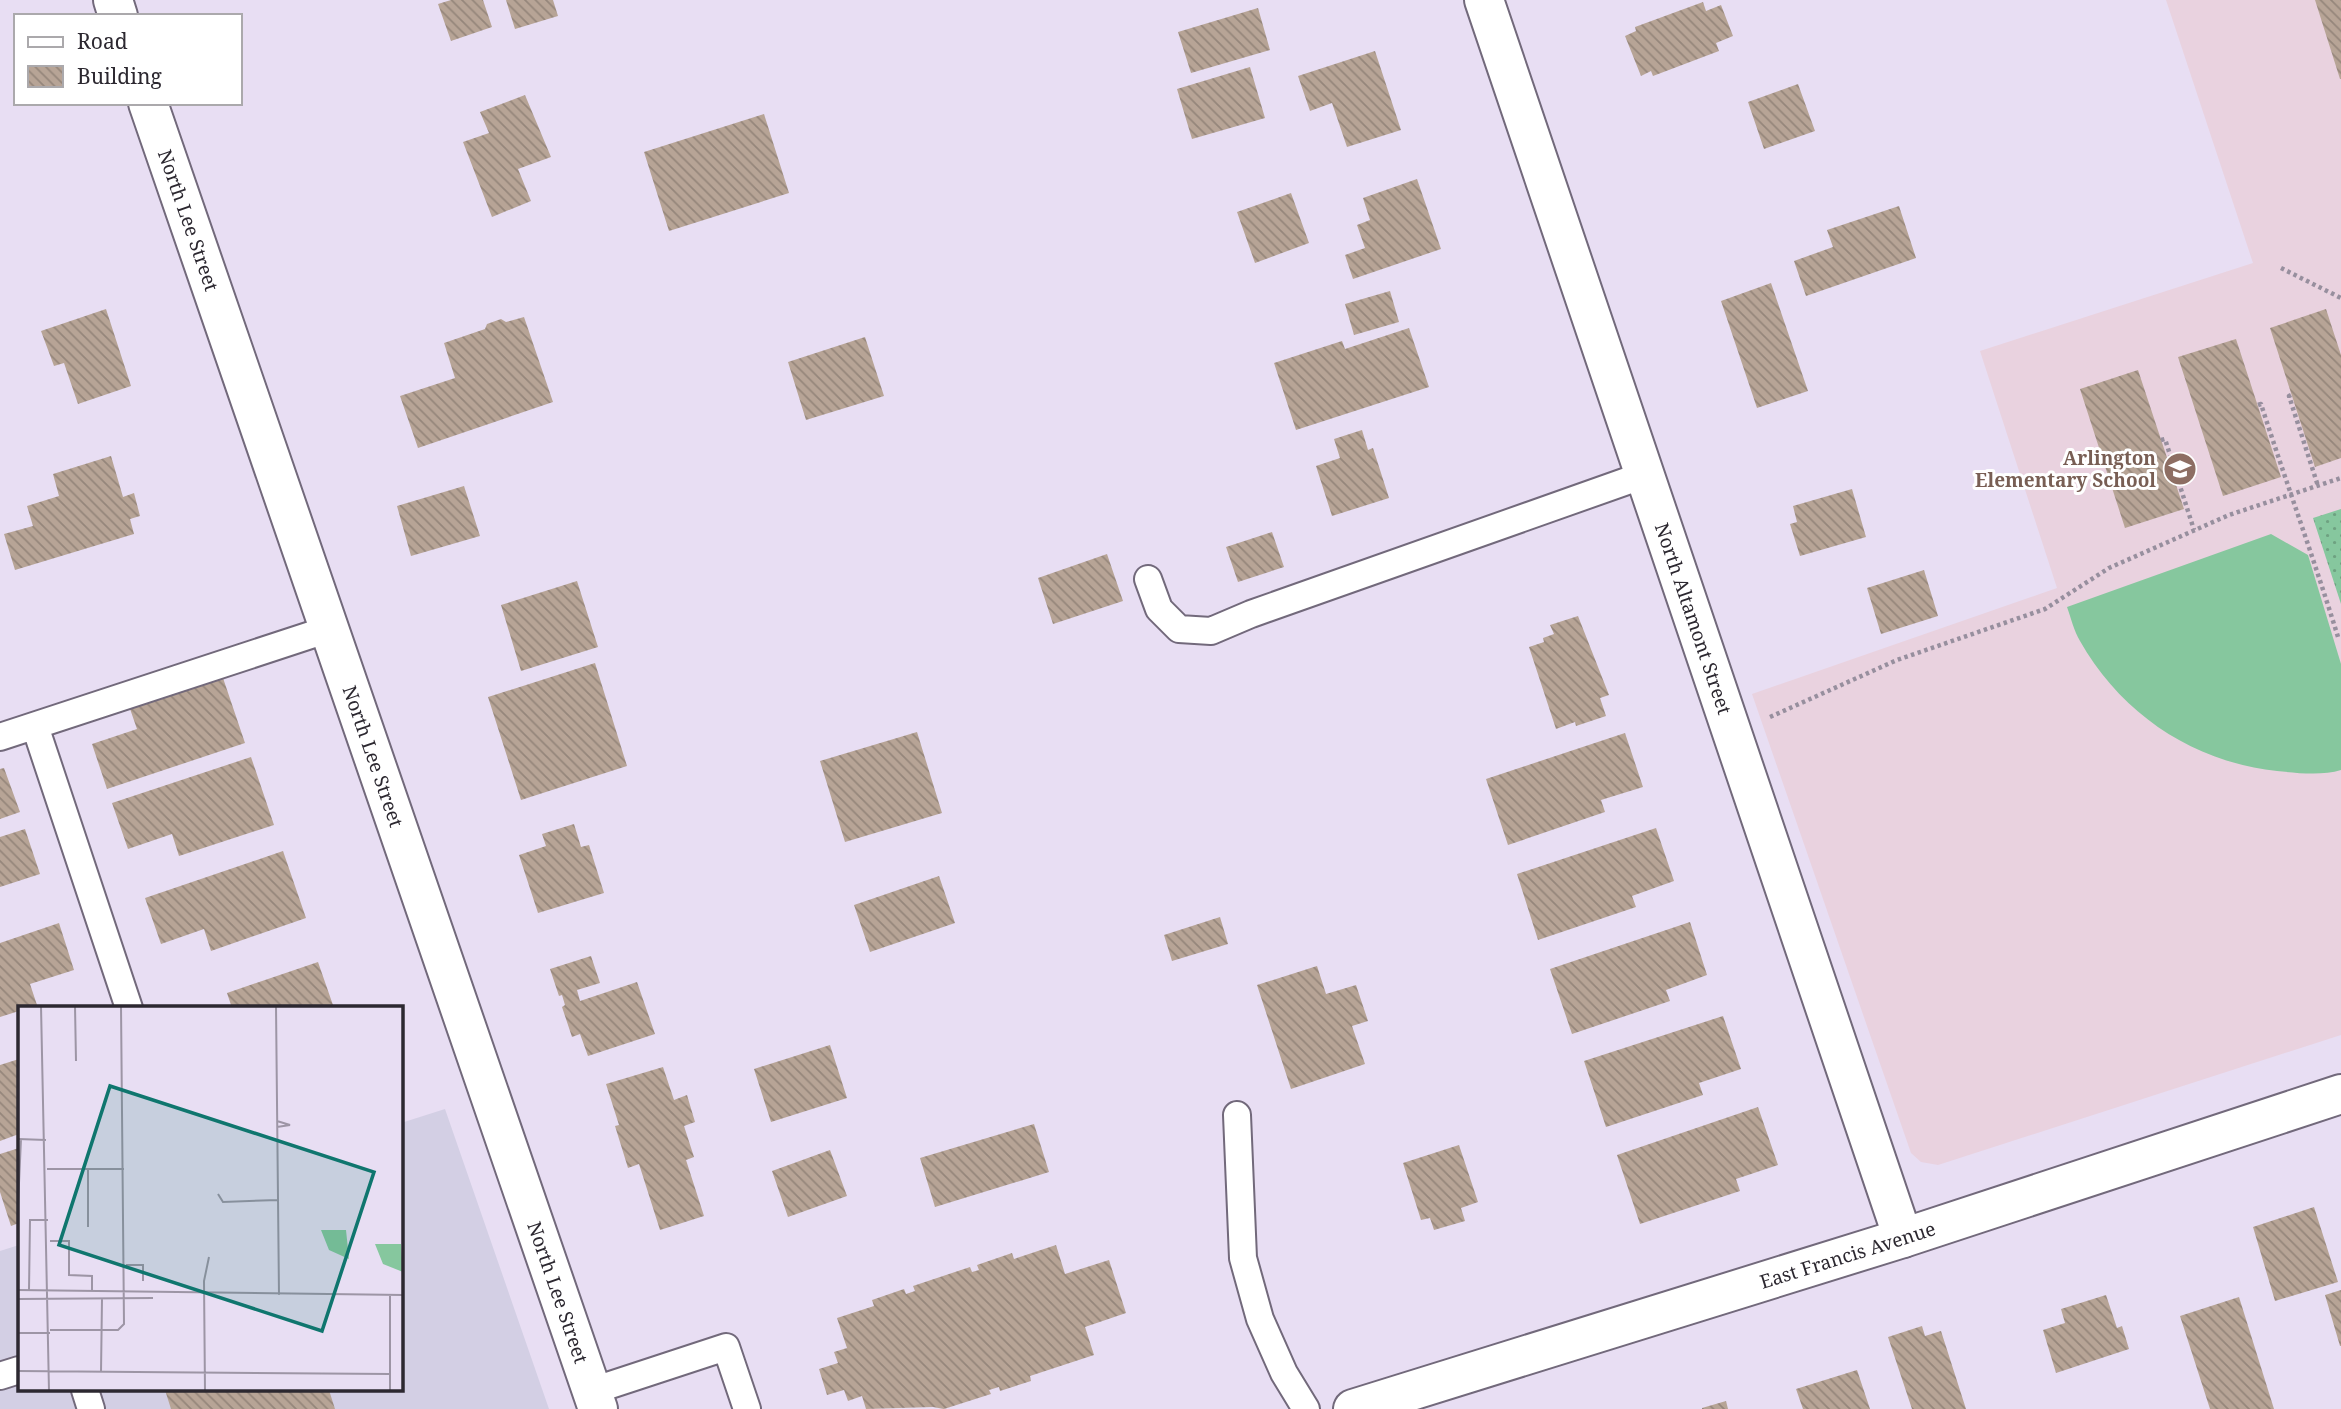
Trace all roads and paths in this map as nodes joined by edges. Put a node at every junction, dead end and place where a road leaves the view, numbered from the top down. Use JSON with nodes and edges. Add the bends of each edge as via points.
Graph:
{"nodes":[{"id":1,"x":1484,"y":0,"type":"edge"},
{"id":2,"x":149,"y":105,"type":"edge"},
{"id":3,"x":2281,"y":268,"type":"dead end"},
{"id":4,"x":2341,"y":298,"type":"edge"},
{"id":5,"x":2291,"y":395,"type":"dead end"},
{"id":6,"x":2258,"y":405,"type":"dead end"},
{"id":7,"x":2161,"y":440,"type":"dead end"},
{"id":8,"x":1644,"y":475,"type":"junction"},
{"id":9,"x":2341,"y":478,"type":"edge"},
{"id":10,"x":2318,"y":486,"type":"junction"},
{"id":11,"x":2290,"y":495,"type":"junction"},
{"id":12,"x":2194,"y":530,"type":"junction"},
{"id":13,"x":1148,"y":579,"type":"dead end"},
{"id":14,"x":329,"y":629,"type":"junction"},
{"id":15,"x":2338,"y":637,"type":"dead end"},
{"id":16,"x":1770,"y":717,"type":"dead end"},
{"id":17,"x":35,"y":726,"type":"junction"},
{"id":18,"x":0,"y":737,"type":"edge"},
{"id":19,"x":128,"y":1006,"type":"edge"},
{"id":20,"x":2341,"y":1094,"type":"edge"},
{"id":21,"x":1237,"y":1115,"type":"dead end"},
{"id":22,"x":1903,"y":1238,"type":"junction"},
{"id":23,"x":18,"y":1370,"type":"edge"},
{"id":24,"x":0,"y":1376,"type":"edge"},
{"id":25,"x":86,"y":1392,"type":"edge"},
{"id":26,"x":595,"y":1400,"type":"edge"},
{"id":27,"x":91,"y":1409,"type":"edge"},
{"id":28,"x":747,"y":1409,"type":"edge"},
{"id":29,"x":1306,"y":1409,"type":"edge"},
{"id":30,"x":1353,"y":1409,"type":"edge"}],
"edges":[{"from":1,"to":8,"type":"street","name":"North Altamont Street"},
{"from":2,"to":14,"type":"street","name":"North Lee Street"},
{"from":3,"to":4,"type":"path"},
{"from":5,"to":10,"type":"path"},
{"from":6,"to":11,"type":"path"},
{"from":7,"to":12,"type":"path","via":[[2165,439]]},
{"from":8,"to":13,"type":"lane","via":[[1211,631],[1179,629],[1158,609]]},
{"from":8,"to":22,"type":"street","name":"North Altamont Street"},
{"from":9,"to":10,"type":"path"},
{"from":10,"to":11,"type":"path"},
{"from":11,"to":12,"type":"path"},
{"from":11,"to":15,"type":"path"},
{"from":12,"to":16,"type":"path","via":[[2109,568],[2045,609],[1897,660]]},
{"from":14,"to":17,"type":"lane"},
{"from":14,"to":26,"type":"street","name":"North Lee Street"},
{"from":17,"to":18,"type":"lane"},
{"from":17,"to":19,"type":"lane"},
{"from":20,"to":22,"type":"street","name":"East Francis Avenue"},
{"from":21,"to":29,"type":"lane","via":[[1243,1258],[1259,1319]]},
{"from":22,"to":30,"type":"street","name":"East Francis Avenue"},
{"from":23,"to":24,"type":"lane"},
{"from":25,"to":27,"type":"lane"},
{"from":26,"to":28,"type":"lane","via":[[726,1348]]}]}
